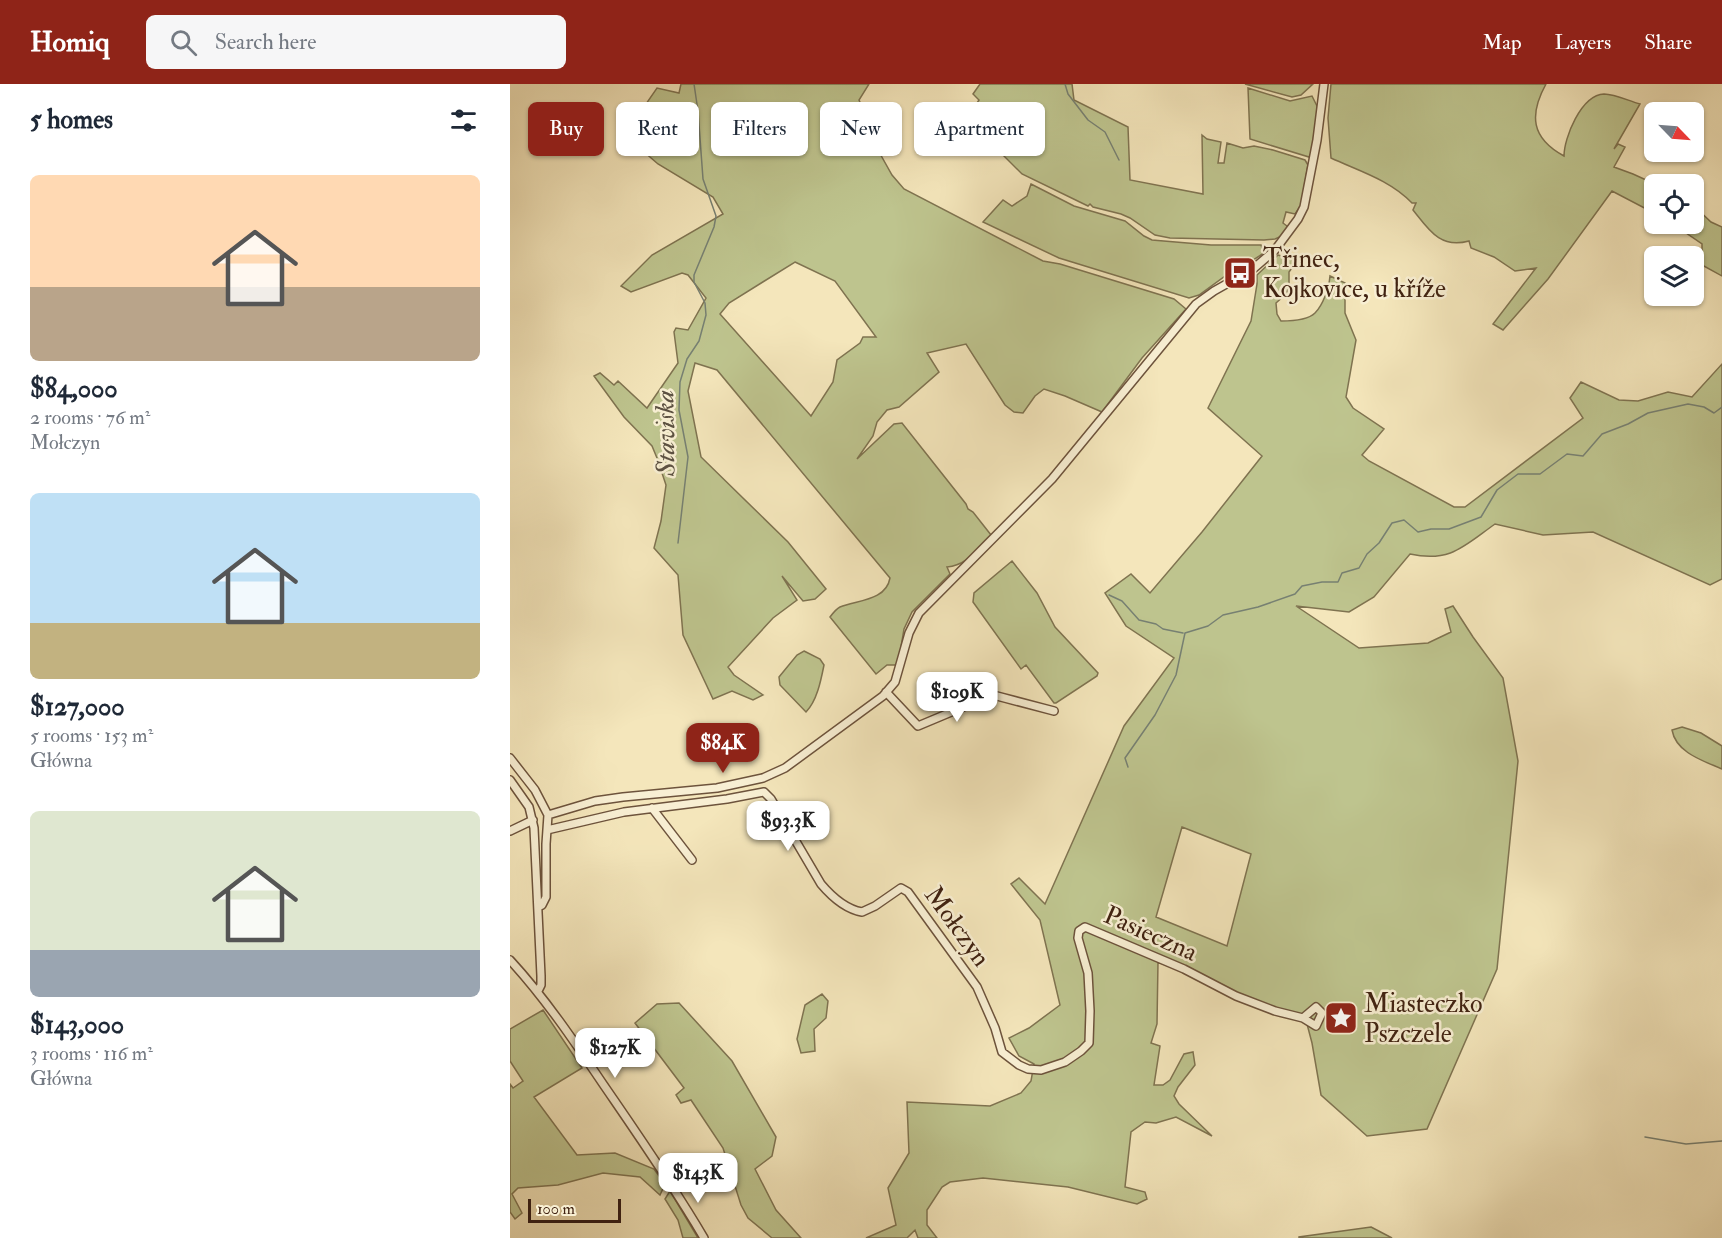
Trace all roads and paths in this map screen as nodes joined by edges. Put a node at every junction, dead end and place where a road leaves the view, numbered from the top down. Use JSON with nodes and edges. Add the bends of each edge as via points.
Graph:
{"nodes":[{"id":1,"x":1324,"y":84,"type":"edge"},
{"id":2,"x":886,"y":692,"type":"junction"},
{"id":3,"x":1054,"y":711,"type":"dead end"},
{"id":4,"x":510,"y":758,"type":"edge"},
{"id":5,"x":510,"y":780,"type":"edge"},
{"id":6,"x":527,"y":780,"type":"junction"},
{"id":7,"x":516,"y":788,"type":"junction"},
{"id":8,"x":652,"y":808,"type":"junction"},
{"id":9,"x":548,"y":815,"type":"junction"},
{"id":10,"x":533,"y":819,"type":"junction"},
{"id":11,"x":547,"y":830,"type":"junction"},
{"id":12,"x":510,"y":831,"type":"edge"},
{"id":13,"x":693,"y":860,"type":"dead end"},
{"id":14,"x":538,"y":907,"type":"junction"},
{"id":15,"x":510,"y":960,"type":"edge"},
{"id":16,"x":977,"y":987,"type":"joint"},
{"id":17,"x":538,"y":991,"type":"junction"},
{"id":18,"x":1303,"y":1018,"type":"dead end"},
{"id":19,"x":704,"y":1238,"type":"edge"}],
"edges":[{"from":1,"to":2,"type":"street","via":[[1304,207],[1290,230],[1253,269],[1196,304],[1052,479],[919,613],[909,633],[896,682]]},
{"from":2,"to":3,"type":"street","via":[[918,726],[997,696]]},
{"from":2,"to":9,"type":"street","via":[[808,752],[763,778],[717,788],[623,796]]},
{"from":4,"to":6,"type":"street"},
{"from":5,"to":7,"type":"street"},
{"from":6,"to":7,"type":"street"},
{"from":6,"to":9,"type":"street"},
{"from":7,"to":10,"type":"street"},
{"from":8,"to":11,"type":"street","name":"Mołczyn"},
{"from":8,"to":13,"type":"street"},
{"from":8,"to":16,"type":"street","name":"Mołczyn","via":[[764,792],[828,893],[862,912],[894,891],[904,889]]},
{"from":9,"to":11,"type":"street"},
{"from":10,"to":12,"type":"street"},
{"from":10,"to":14,"type":"street"},
{"from":11,"to":14,"type":"street","via":[[546,897]]},
{"from":14,"to":17,"type":"street"},
{"from":15,"to":17,"type":"street"},
{"from":16,"to":18,"type":"street","name":"Pasieczna","via":[[1002,1052],[1018,1065],[1034,1070],[1065,1062],[1089,1042],[1088,973],[1078,938],[1085,927],[1236,996]]},
{"from":17,"to":19,"type":"street","via":[[671,1183]]}]}
